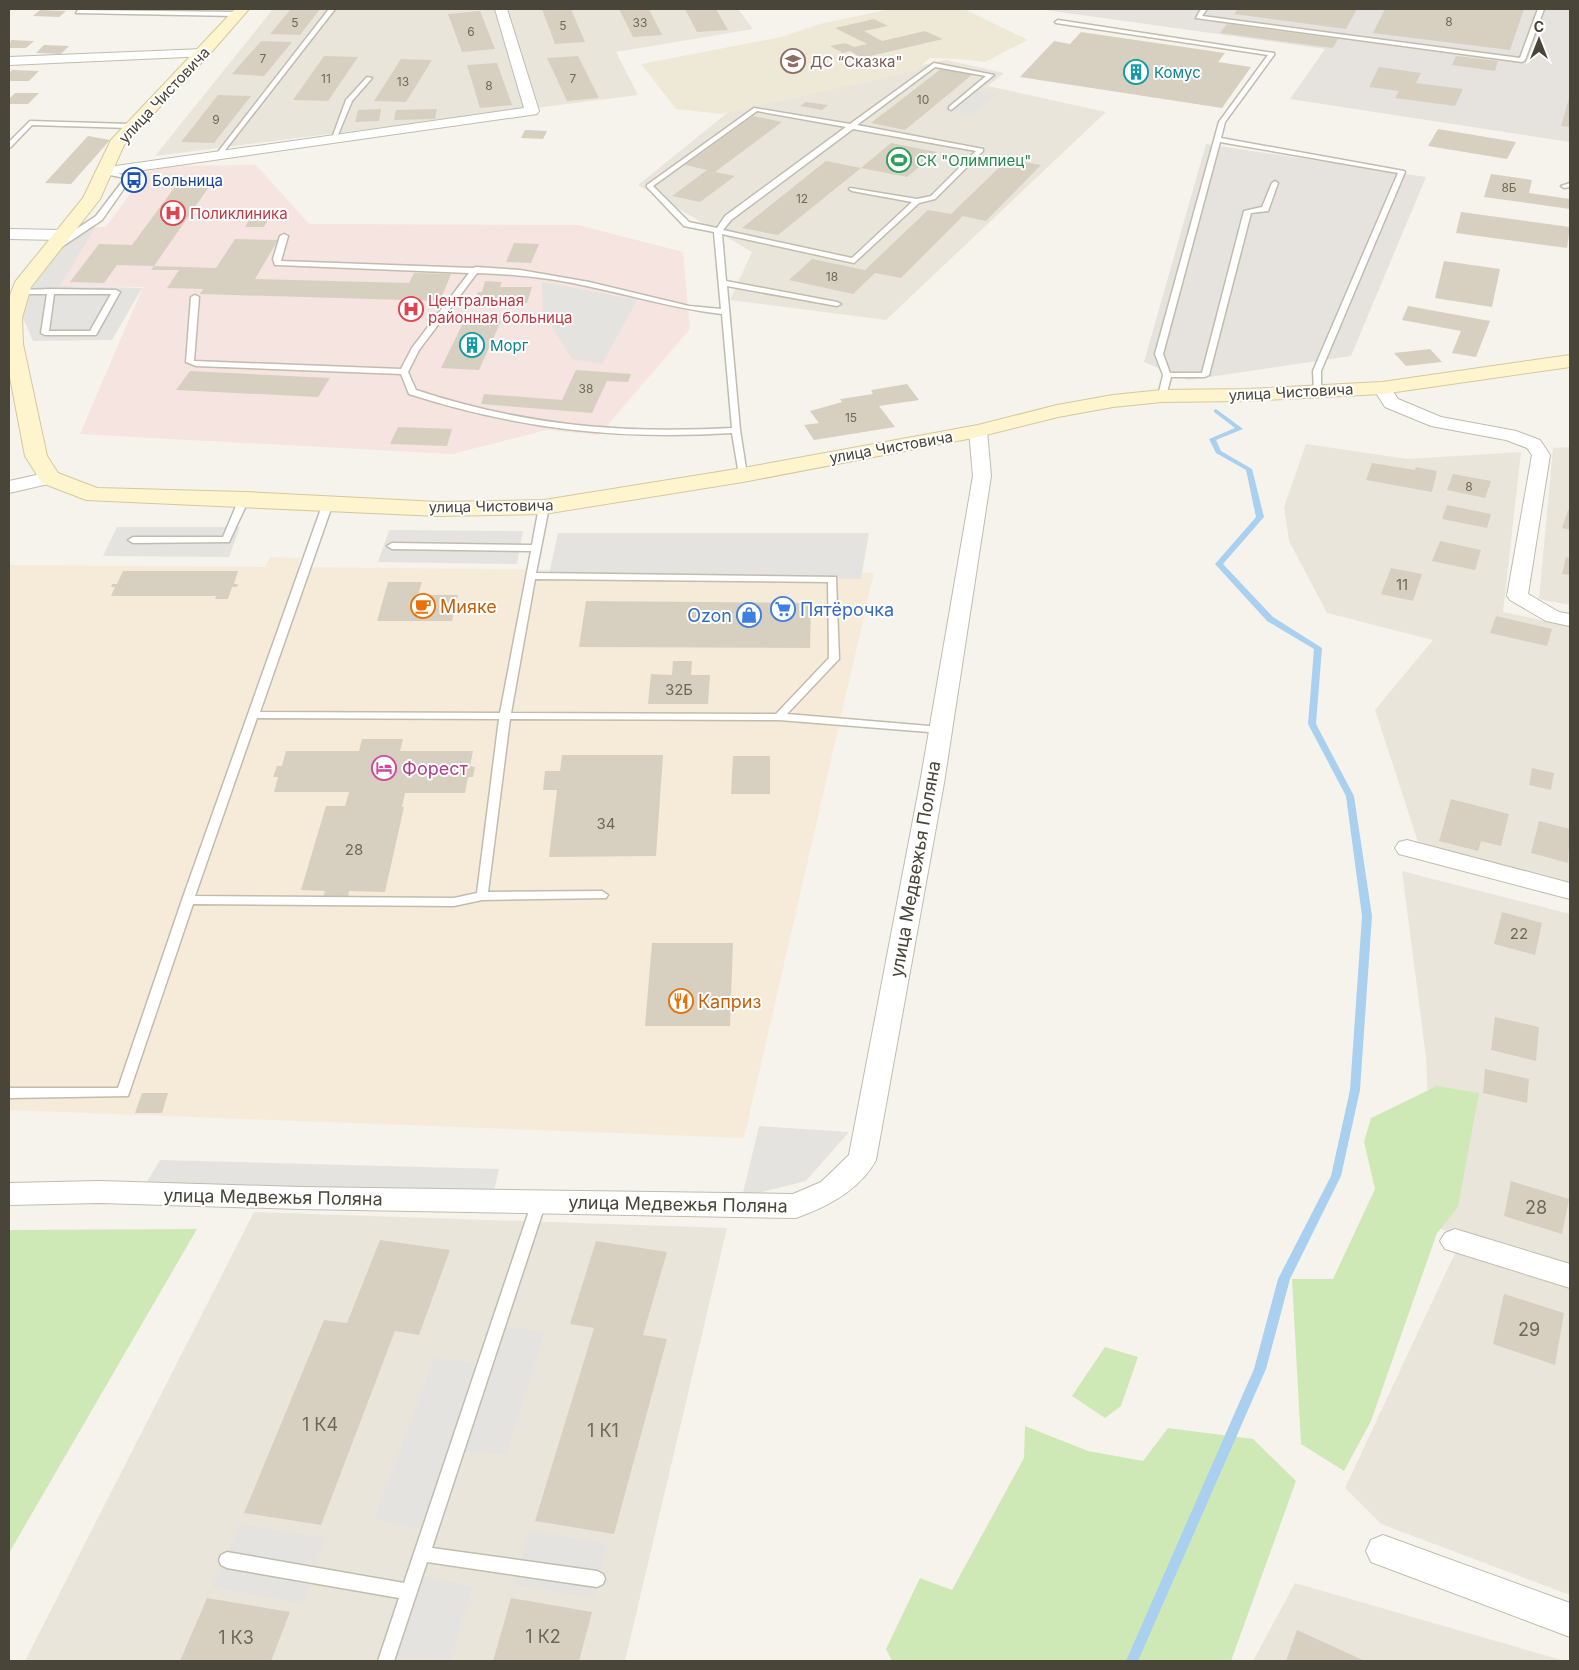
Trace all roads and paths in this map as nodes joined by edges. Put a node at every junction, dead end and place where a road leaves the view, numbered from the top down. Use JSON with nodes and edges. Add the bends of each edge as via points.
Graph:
{"nodes":[{"id":1,"x":332,"y":9,"type":"edge"},
{"id":2,"x":501,"y":9,"type":"edge"},
{"id":3,"x":1204,"y":9,"type":"edge"},
{"id":4,"x":1540,"y":9,"type":"edge"},
{"id":5,"x":78,"y":12,"type":"dead end"},
{"id":6,"x":240,"y":12,"type":"edge"},
{"id":7,"x":1058,"y":22,"type":"dead end"},
{"id":8,"x":203,"y":53,"type":"junction"},
{"id":9,"x":9,"y":61,"type":"edge"},
{"id":10,"x":369,"y":78,"type":"dead end"},
{"id":11,"x":951,"y":108,"type":"dead end"},
{"id":12,"x":129,"y":126,"type":"dead end"},
{"id":13,"x":850,"y":127,"type":"junction"},
{"id":14,"x":334,"y":137,"type":"junction"},
{"id":15,"x":1218,"y":140,"type":"junction"},
{"id":16,"x":9,"y":146,"type":"edge"},
{"id":17,"x":220,"y":154,"type":"junction"},
{"id":18,"x":102,"y":172,"type":"junction"},
{"id":19,"x":1275,"y":183,"type":"dead end"},
{"id":20,"x":852,"y":189,"type":"dead end"},
{"id":21,"x":917,"y":201,"type":"junction"},
{"id":22,"x":718,"y":232,"type":"junction"},
{"id":23,"x":9,"y":234,"type":"edge"},
{"id":24,"x":284,"y":236,"type":"dead end"},
{"id":25,"x":55,"y":244,"type":"junction"},
{"id":26,"x":476,"y":269,"type":"junction"},
{"id":27,"x":723,"y":283,"type":"junction"},
{"id":28,"x":51,"y":291,"type":"junction"},
{"id":29,"x":20,"y":292,"type":"junction"},
{"id":30,"x":194,"y":297,"type":"dead end"},
{"id":31,"x":837,"y":304,"type":"dead end"},
{"id":32,"x":726,"y":312,"type":"junction"},
{"id":33,"x":1570,"y":361,"type":"edge"},
{"id":34,"x":404,"y":372,"type":"junction"},
{"id":35,"x":1167,"y":375,"type":"junction"},
{"id":36,"x":1382,"y":388,"type":"junction"},
{"id":37,"x":1318,"y":391,"type":"junction"},
{"id":38,"x":1162,"y":396,"type":"junction"},
{"id":39,"x":736,"y":430,"type":"junction"},
{"id":40,"x":978,"y":431,"type":"junction"},
{"id":41,"x":744,"y":474,"type":"junction"},
{"id":42,"x":50,"y":478,"type":"junction"},
{"id":43,"x":9,"y":487,"type":"edge"},
{"id":44,"x":244,"y":499,"type":"junction"},
{"id":45,"x":328,"y":503,"type":"junction"},
{"id":46,"x":544,"y":507,"type":"junction"},
{"id":47,"x":133,"y":540,"type":"dead end"},
{"id":48,"x":392,"y":546,"type":"dead end"},
{"id":49,"x":537,"y":548,"type":"junction"},
{"id":50,"x":532,"y":576,"type":"junction"},
{"id":51,"x":1570,"y":620,"type":"edge"},
{"id":52,"x":254,"y":714,"type":"junction"},
{"id":53,"x":505,"y":716,"type":"junction"},
{"id":54,"x":779,"y":717,"type":"junction"},
{"id":55,"x":940,"y":730,"type":"junction"},
{"id":56,"x":1407,"y":848,"type":"dead end"},
{"id":57,"x":1570,"y":891,"type":"edge"},
{"id":58,"x":602,"y":895,"type":"dead end"},
{"id":59,"x":482,"y":896,"type":"junction"},
{"id":60,"x":188,"y":900,"type":"junction"},
{"id":61,"x":9,"y":1094,"type":"edge"},
{"id":62,"x":9,"y":1194,"type":"edge"},
{"id":63,"x":539,"y":1202,"type":"junction"},
{"id":64,"x":1455,"y":1241,"type":"dead end"},
{"id":65,"x":1570,"y":1276,"type":"edge"},
{"id":66,"x":1383,"y":1551,"type":"dead end"},
{"id":67,"x":422,"y":1554,"type":"junction"},
{"id":68,"x":227,"y":1560,"type":"dead end"},
{"id":69,"x":597,"y":1580,"type":"dead end"},
{"id":70,"x":409,"y":1592,"type":"junction"},
{"id":71,"x":1570,"y":1620,"type":"edge"},
{"id":72,"x":386,"y":1661,"type":"edge"}],
"edges":[{"from":1,"to":17,"type":"lane"},
{"from":2,"to":14,"type":"street","via":[[532,111]]},
{"from":3,"to":4,"type":"lane","via":[[1198,17],[1522,60]]},
{"from":5,"to":6,"type":"lane"},
{"from":6,"to":8,"type":"street","name":"улица Чистовича"},
{"from":7,"to":15,"type":"lane","via":[[1272,54],[1222,122]]},
{"from":8,"to":9,"type":"street"},
{"from":8,"to":18,"type":"street","name":"улица Чистовича","via":[[117,143]]},
{"from":10,"to":14,"type":"lane","via":[[349,100]]},
{"from":11,"to":13,"type":"lane","via":[[990,75],[934,65]]},
{"from":12,"to":16,"type":"lane","via":[[30,123]]},
{"from":13,"to":21,"type":"lane","via":[[981,150],[933,198]]},
{"from":13,"to":22,"type":"lane","via":[[728,218]]},
{"from":13,"to":22,"type":"lane","via":[[756,109],[649,186],[687,224]]},
{"from":14,"to":17,"type":"street"},
{"from":15,"to":35,"type":"lane","via":[[1158,354]]},
{"from":15,"to":37,"type":"lane","via":[[1402,172],[1317,371]]},
{"from":17,"to":18,"type":"street"},
{"from":18,"to":25,"type":"street","name":"улица Чистовича","via":[[91,199]]},
{"from":18,"to":25,"type":"lane","via":[[129,177],[99,218]]},
{"from":19,"to":35,"type":"lane","via":[[1265,209],[1248,211],[1205,375]]},
{"from":20,"to":21,"type":"lane"},
{"from":21,"to":22,"type":"lane","via":[[854,261]]},
{"from":22,"to":27,"type":"lane"},
{"from":23,"to":25,"type":"street"},
{"from":24,"to":26,"type":"lane","via":[[278,263]]},
{"from":25,"to":29,"type":"street","name":"улица Чистовича"},
{"from":26,"to":32,"type":"lane","via":[[520,272],[589,284],[688,308]]},
{"from":26,"to":34,"type":"lane","via":[[415,350]]},
{"from":27,"to":31,"type":"lane"},
{"from":27,"to":32,"type":"lane"},
{"from":28,"to":28,"type":"lane","via":[[60,291],[116,292],[93,332],[45,333]]},
{"from":28,"to":29,"type":"lane"},
{"from":29,"to":42,"type":"street","name":"улица Чистовича","via":[[12,318],[13,344],[36,456]]},
{"from":30,"to":34,"type":"lane","via":[[190,362]]},
{"from":32,"to":39,"type":"lane"},
{"from":33,"to":36,"type":"street","name":"улица Чистовича"},
{"from":34,"to":39,"type":"lane","via":[[412,392],[444,404],[508,419],[604,431],[703,433]]},
{"from":35,"to":38,"type":"lane"},
{"from":36,"to":37,"type":"street","name":"улица Чистовича"},
{"from":36,"to":51,"type":"street","via":[[1391,403],[1437,422],[1510,435],[1534,444],[1541,455],[1517,596],[1553,617]]},
{"from":37,"to":38,"type":"street","name":"улица Чистовича"},
{"from":38,"to":40,"type":"street","name":"улица Чистовича","via":[[1057,411]]},
{"from":39,"to":41,"type":"lane"},
{"from":40,"to":41,"type":"street","name":"улица Чистовича"},
{"from":40,"to":55,"type":"street","name":"улица Медвежья Поляна","via":[[982,476]]},
{"from":41,"to":46,"type":"street","name":"улица Чистовича"},
{"from":42,"to":43,"type":"street"},
{"from":42,"to":44,"type":"street","name":"улица Чистовича","via":[[94,495]]},
{"from":44,"to":45,"type":"street","name":"улица Чистовича"},
{"from":44,"to":47,"type":"lane","via":[[226,540]]},
{"from":45,"to":46,"type":"street","name":"улица Чистовича","via":[[438,509]]},
{"from":45,"to":52,"type":"lane"},
{"from":46,"to":49,"type":"lane"},
{"from":48,"to":49,"type":"lane"},
{"from":49,"to":50,"type":"lane"},
{"from":50,"to":53,"type":"lane"},
{"from":50,"to":54,"type":"lane","via":[[833,579],[834,659]]},
{"from":52,"to":53,"type":"lane"},
{"from":52,"to":60,"type":"lane"},
{"from":53,"to":54,"type":"lane"},
{"from":53,"to":59,"type":"lane"},
{"from":54,"to":55,"type":"lane"},
{"from":55,"to":63,"type":"street","name":"улица Медвежья Поляна","via":[[862,1160],[831,1190],[796,1206]]},
{"from":56,"to":57,"type":"street"},
{"from":58,"to":59,"type":"lane"},
{"from":59,"to":60,"type":"lane","via":[[454,902]]},
{"from":60,"to":61,"type":"lane","via":[[123,1093]]},
{"from":62,"to":63,"type":"street","name":"улица Медвежья Поляна","via":[[100,1192]]},
{"from":63,"to":67,"type":"lane"},
{"from":64,"to":65,"type":"street"},
{"from":66,"to":71,"type":"street"},
{"from":67,"to":69,"type":"lane"},
{"from":67,"to":70,"type":"lane"},
{"from":68,"to":70,"type":"lane"},
{"from":70,"to":72,"type":"lane"}]}
